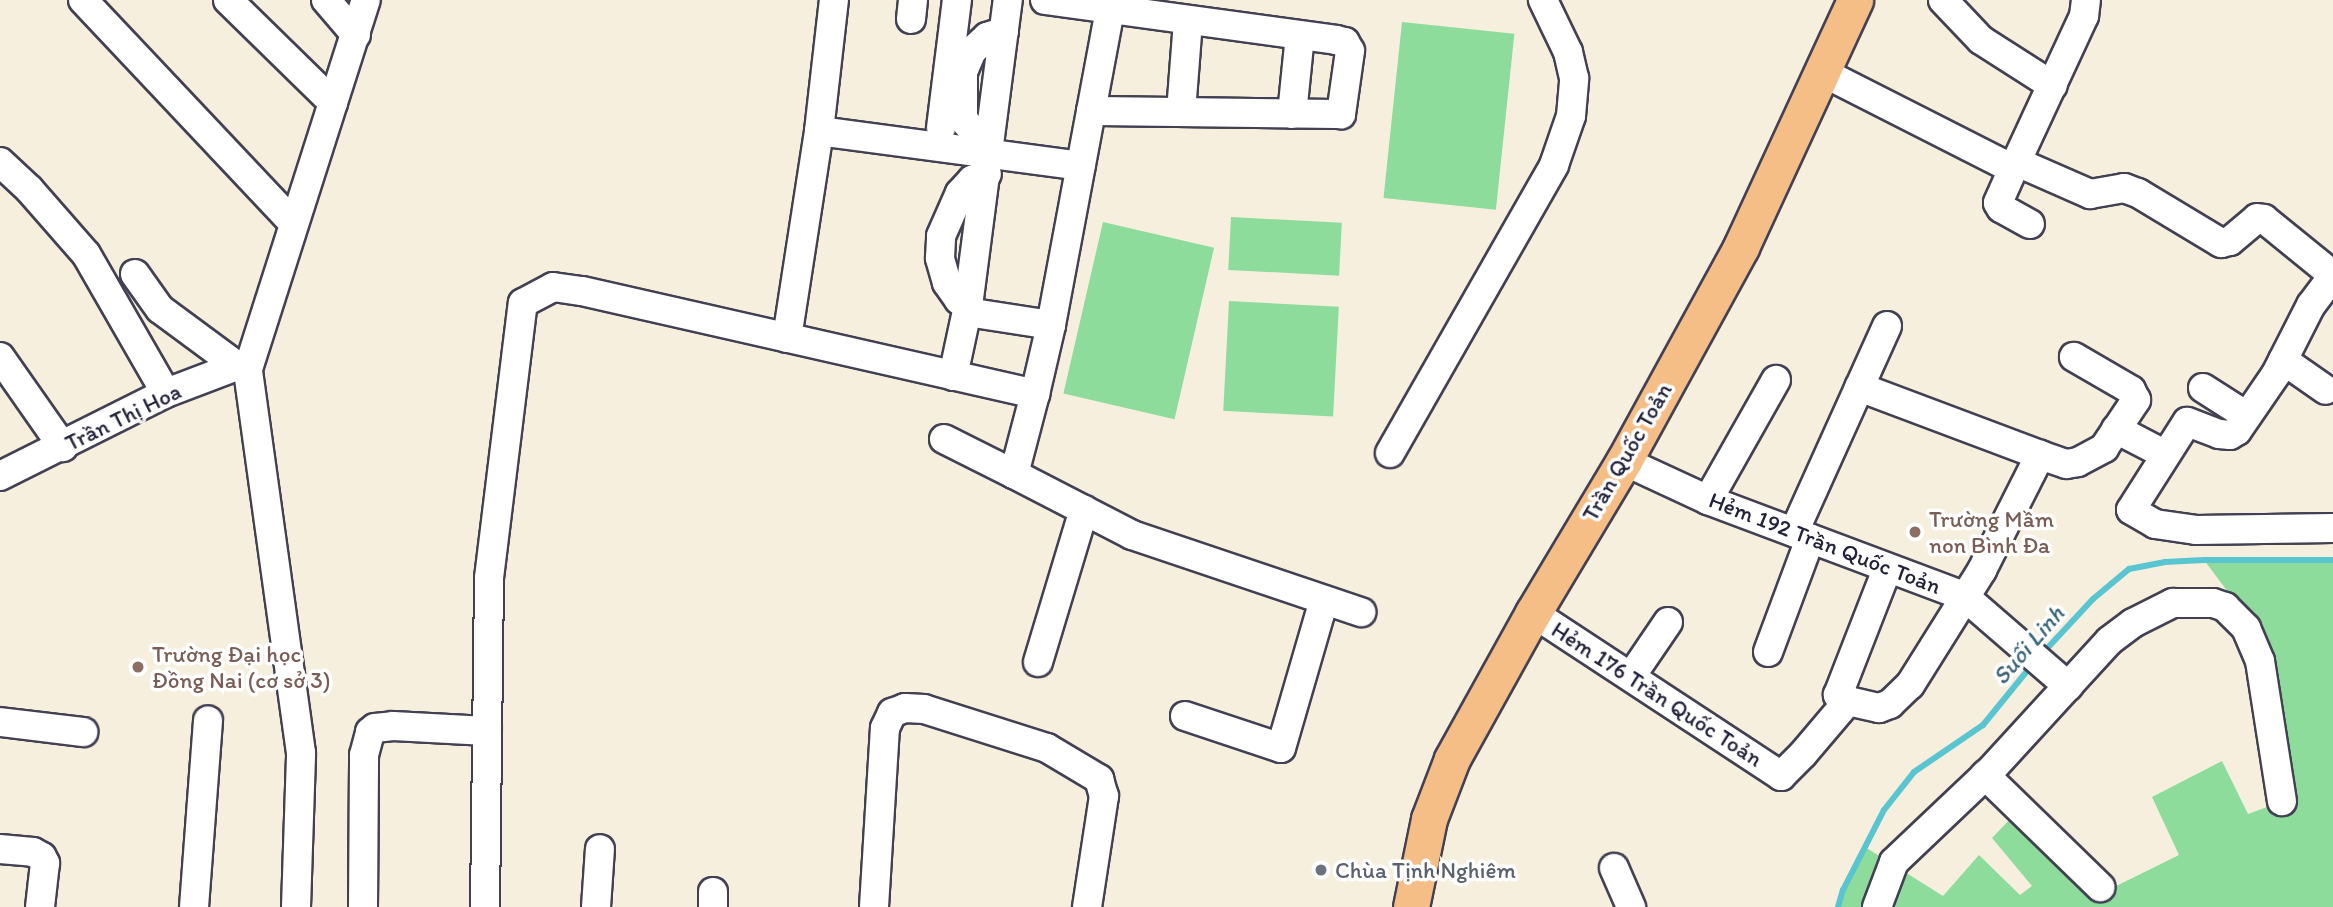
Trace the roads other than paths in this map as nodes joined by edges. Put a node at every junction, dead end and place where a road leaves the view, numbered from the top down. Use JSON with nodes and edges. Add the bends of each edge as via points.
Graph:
{"nodes":[{"id":1,"x":83,"y":0,"type":"edge"},
{"id":2,"x":228,"y":0,"type":"edge"},
{"id":3,"x":326,"y":0,"type":"edge"},
{"id":4,"x":366,"y":0,"type":"edge"},
{"id":5,"x":834,"y":0,"type":"edge"},
{"id":6,"x":957,"y":0,"type":"edge"},
{"id":7,"x":1008,"y":0,"type":"edge"},
{"id":8,"x":1045,"y":0,"type":"edge"},
{"id":9,"x":1543,"y":0,"type":"edge"},
{"id":10,"x":1855,"y":0,"type":"edge"},
{"id":11,"x":1944,"y":0,"type":"edge"},
{"id":12,"x":2086,"y":0,"type":"edge"},
{"id":13,"x":1111,"y":5,"type":"edge"},
{"id":14,"x":1188,"y":21,"type":"junction"},
{"id":15,"x":356,"y":34,"type":"junction"},
{"id":16,"x":1300,"y":35,"type":"junction"},
{"id":17,"x":1824,"y":73,"type":"junction"},
{"id":18,"x":2053,"y":86,"type":"junction"},
{"id":19,"x":333,"y":103,"type":"junction"},
{"id":20,"x":1091,"y":111,"type":"junction"},
{"id":21,"x":1181,"y":112,"type":"junction"},
{"id":22,"x":1293,"y":114,"type":"junction"},
{"id":23,"x":941,"y":128,"type":"dead end"},
{"id":24,"x":819,"y":131,"type":"junction"},
{"id":25,"x":0,"y":162,"type":"edge"},
{"id":26,"x":989,"y":163,"type":"junction"},
{"id":27,"x":1081,"y":166,"type":"junction"},
{"id":28,"x":2015,"y":166,"type":"junction"},
{"id":29,"x":293,"y":223,"type":"junction"},
{"id":30,"x":2030,"y":224,"type":"dead end"},
{"id":31,"x":135,"y":274,"type":"dead end"},
{"id":32,"x":2333,"y":275,"type":"edge"},
{"id":33,"x":968,"y":309,"type":"junction"},
{"id":34,"x":1051,"y":325,"type":"junction"},
{"id":35,"x":1887,"y":326,"type":"dead end"},
{"id":36,"x":787,"y":338,"type":"junction"},
{"id":37,"x":2074,"y":357,"type":"dead end"},
{"id":38,"x":0,"y":358,"type":"edge"},
{"id":39,"x":2283,"y":360,"type":"junction"},
{"id":40,"x":243,"y":368,"type":"junction"},
{"id":41,"x":953,"y":376,"type":"junction"},
{"id":42,"x":1776,"y":380,"type":"dead end"},
{"id":43,"x":1859,"y":387,"type":"junction"},
{"id":44,"x":2203,"y":388,"type":"dead end"},
{"id":45,"x":2326,"y":390,"type":"dead end"},
{"id":46,"x":166,"y":393,"type":"junction"},
{"id":47,"x":1035,"y":394,"type":"junction"},
{"id":48,"x":2247,"y":416,"type":"junction"},
{"id":49,"x":2116,"y":429,"type":"junction"},
{"id":50,"x":944,"y":439,"type":"dead end"},
{"id":51,"x":63,"y":447,"type":"junction"},
{"id":52,"x":1390,"y":453,"type":"dead end"},
{"id":53,"x":2164,"y":454,"type":"junction"},
{"id":54,"x":2040,"y":455,"type":"junction"},
{"id":55,"x":1624,"y":461,"type":"junction"},
{"id":56,"x":1014,"y":474,"type":"junction"},
{"id":57,"x":0,"y":476,"type":"edge"},
{"id":58,"x":1708,"y":499,"type":"junction"},
{"id":59,"x":1084,"y":510,"type":"junction"},
{"id":60,"x":2333,"y":528,"type":"edge"},
{"id":61,"x":1802,"y":536,"type":"junction"},
{"id":62,"x":1887,"y":569,"type":"junction"},
{"id":63,"x":1964,"y":596,"type":"junction"},
{"id":64,"x":1324,"y":600,"type":"junction"},
{"id":65,"x":1362,"y":612,"type":"dead end"},
{"id":66,"x":1533,"y":613,"type":"junction"},
{"id":67,"x":1668,"y":622,"type":"dead end"},
{"id":68,"x":1768,"y":652,"type":"dead end"},
{"id":69,"x":1038,"y":662,"type":"dead end"},
{"id":70,"x":1632,"y":675,"type":"junction"},
{"id":71,"x":2060,"y":678,"type":"junction"},
{"id":72,"x":1848,"y":701,"type":"junction"},
{"id":73,"x":1185,"y":716,"type":"dead end"},
{"id":74,"x":208,"y":721,"type":"dead end"},
{"id":75,"x":0,"y":722,"type":"edge"},
{"id":76,"x":487,"y":731,"type":"junction"},
{"id":77,"x":83,"y":732,"type":"dead end"},
{"id":78,"x":1985,"y":775,"type":"junction"},
{"id":79,"x":2282,"y":801,"type":"dead end"},
{"id":80,"x":0,"y":849,"type":"edge"},
{"id":81,"x":600,"y":849,"type":"dead end"},
{"id":82,"x":1614,"y":868,"type":"dead end"},
{"id":83,"x":2099,"y":887,"type":"dead end"},
{"id":84,"x":40,"y":907,"type":"edge"},
{"id":85,"x":194,"y":907,"type":"edge"},
{"id":86,"x":296,"y":907,"type":"edge"},
{"id":87,"x":363,"y":907,"type":"edge"},
{"id":88,"x":485,"y":907,"type":"edge"},
{"id":89,"x":596,"y":907,"type":"edge"},
{"id":90,"x":874,"y":907,"type":"edge"},
{"id":91,"x":1087,"y":907,"type":"edge"},
{"id":92,"x":1411,"y":907,"type":"edge"},
{"id":93,"x":1631,"y":907,"type":"edge"},
{"id":94,"x":1877,"y":907,"type":"edge"}],
"edges":[{"from":1,"to":29,"type":"street"},
{"from":2,"to":19,"type":"street"},
{"from":3,"to":15,"type":"street"},
{"from":4,"to":15,"type":"street"},
{"from":5,"to":24,"type":"street"},
{"from":6,"to":23,"type":"street"},
{"from":7,"to":26,"type":"street"},
{"from":8,"to":13,"type":"street"},
{"from":9,"to":52,"type":"street","via":[[1568,52],[1574,78],[1571,116],[1554,165]]},
{"from":10,"to":17,"type":"main road","name":"Trần Quốc Toản"},
{"from":11,"to":18,"type":"street","via":[[1981,40]]},
{"from":12,"to":18,"type":"street","via":[[2084,16]]},
{"from":13,"to":14,"type":"street"},
{"from":13,"to":20,"type":"street"},
{"from":14,"to":16,"type":"street"},
{"from":14,"to":21,"type":"street"},
{"from":15,"to":19,"type":"street"},
{"from":16,"to":22,"type":"street"},
{"from":16,"to":22,"type":"street","via":[[1345,42],[1350,51],[1342,114]]},
{"from":17,"to":28,"type":"street"},
{"from":17,"to":55,"type":"main road","name":"Trần Quốc Toản","via":[[1741,247]]},
{"from":18,"to":28,"type":"street"},
{"from":19,"to":29,"type":"street"},
{"from":20,"to":21,"type":"street"},
{"from":20,"to":27,"type":"street"},
{"from":21,"to":22,"type":"street"},
{"from":24,"to":26,"type":"street"},
{"from":24,"to":36,"type":"street"},
{"from":25,"to":46,"type":"street","via":[[86,254]]},
{"from":26,"to":27,"type":"street"},
{"from":26,"to":33,"type":"street"},
{"from":27,"to":34,"type":"street"},
{"from":28,"to":30,"type":"street","via":[[1998,203]]},
{"from":28,"to":32,"type":"street","via":[[2090,194],[2124,188],[2138,193],[2221,243],[2258,218],[2264,219]]},
{"from":29,"to":40,"type":"street"},
{"from":31,"to":40,"type":"street","via":[[160,309]]},
{"from":32,"to":39,"type":"street","via":[[2311,305]]},
{"from":33,"to":34,"type":"street"},
{"from":33,"to":41,"type":"street"},
{"from":34,"to":47,"type":"street"},
{"from":35,"to":43,"type":"street"},
{"from":36,"to":41,"type":"street"},
{"from":36,"to":76,"type":"street","via":[[582,290],[553,287],[523,303],[489,578]]},
{"from":37,"to":49,"type":"street","via":[[2135,394],[2136,400]]},
{"from":38,"to":51,"type":"street"},
{"from":39,"to":45,"type":"street"},
{"from":39,"to":48,"type":"street"},
{"from":40,"to":46,"type":"street","name":"Trần Thị Hoa"},
{"from":40,"to":86,"type":"street","via":[[301,753]]},
{"from":41,"to":47,"type":"street"},
{"from":42,"to":58,"type":"street"},
{"from":43,"to":54,"type":"street"},
{"from":43,"to":61,"type":"street"},
{"from":44,"to":48,"type":"street"},
{"from":46,"to":51,"type":"street","name":"Trần Thị Hoa"},
{"from":47,"to":56,"type":"street"},
{"from":48,"to":53,"type":"street","via":[[2230,435],[2187,422]]},
{"from":49,"to":53,"type":"street"},
{"from":49,"to":54,"type":"street","via":[[2104,448],[2078,462],[2066,464]]},
{"from":50,"to":56,"type":"street"},
{"from":51,"to":57,"type":"street","name":"Trần Thị Hoa"},
{"from":53,"to":60,"type":"street","via":[[2132,510],[2155,524],[2196,530]]},
{"from":54,"to":63,"type":"street","via":[[1982,570]]},
{"from":55,"to":58,"type":"street","name":"Hẻm 192 Trần Quốc Toản"},
{"from":55,"to":66,"type":"main road","name":"Trần Quốc Toản"},
{"from":56,"to":59,"type":"street"},
{"from":58,"to":61,"type":"street","name":"Hẻm 192 Trần Quốc Toản"},
{"from":59,"to":64,"type":"street","via":[[1132,535]]},
{"from":59,"to":69,"type":"street"},
{"from":61,"to":62,"type":"street","name":"Hẻm 192 Trần Quốc Toản"},
{"from":61,"to":68,"type":"street"},
{"from":62,"to":63,"type":"street","name":"Hẻm 192 Trần Quốc Toản"},
{"from":62,"to":72,"type":"street","via":[[1838,695]]},
{"from":63,"to":71,"type":"street","name":"Hẻm 192 Trần Quốc Toản"},
{"from":63,"to":72,"type":"street","via":[[1899,697],[1879,708]]},
{"from":64,"to":65,"type":"street"},
{"from":64,"to":73,"type":"street","via":[[1281,748]]},
{"from":66,"to":70,"type":"street","name":"Hẻm 176 Trần Quốc Toản"},
{"from":66,"to":92,"type":"main road","name":"Trần Quốc Toản","via":[[1451,760],[1429,819]]},
{"from":67,"to":70,"type":"street"},
{"from":70,"to":72,"type":"street","name":"Hẻm 176 Trần Quốc Toản","via":[[1781,776]]},
{"from":71,"to":78,"type":"street"},
{"from":71,"to":79,"type":"street","via":[[2133,622],[2172,603],[2225,607],[2246,628],[2260,661]]},
{"from":74,"to":85,"type":"street"},
{"from":75,"to":77,"type":"street"},
{"from":76,"to":87,"type":"street","via":[[394,726],[370,732],[364,755]]},
{"from":76,"to":88,"type":"street"},
{"from":78,"to":83,"type":"street"},
{"from":78,"to":94,"type":"street","via":[[1894,862]]},
{"from":80,"to":84,"type":"street","via":[[42,857]]},
{"from":81,"to":89,"type":"street"},
{"from":82,"to":93,"type":"street"},
{"from":90,"to":91,"type":"street","via":[[885,728],[892,713],[905,708],[924,709],[1047,748],[1099,779],[1104,796]]}]}
